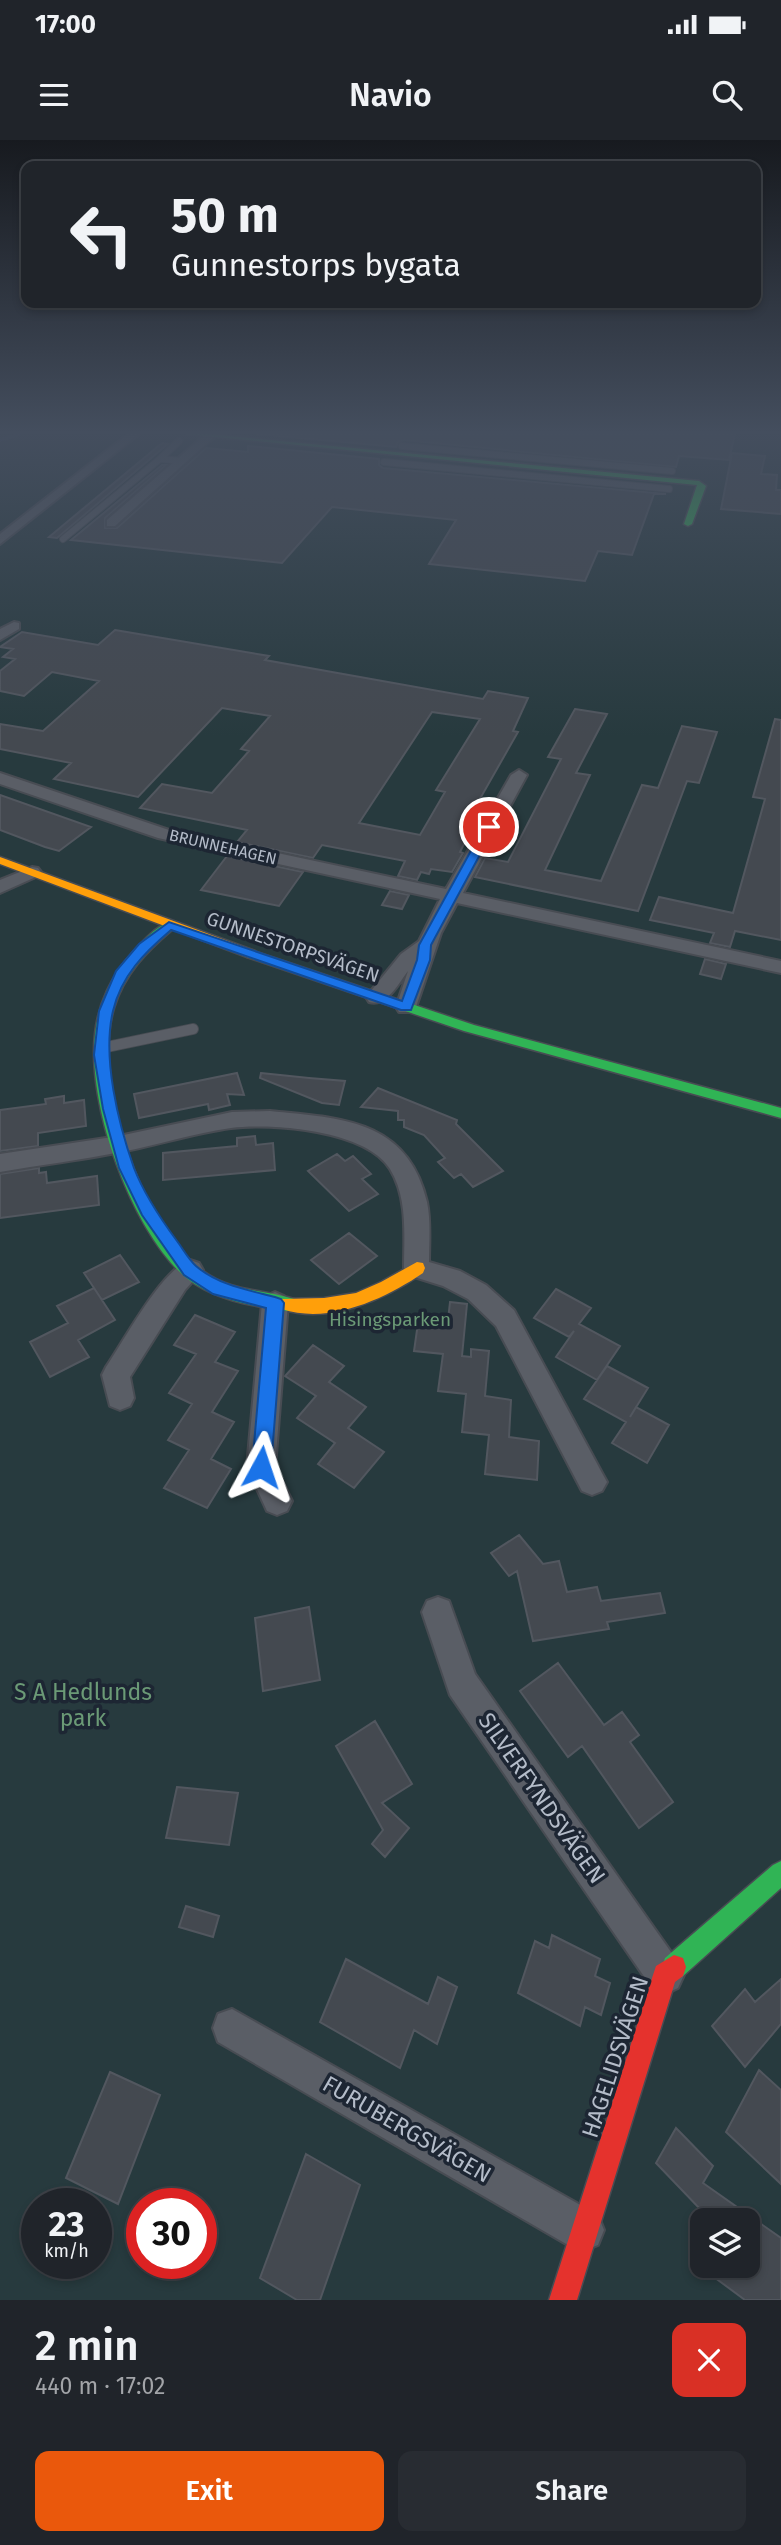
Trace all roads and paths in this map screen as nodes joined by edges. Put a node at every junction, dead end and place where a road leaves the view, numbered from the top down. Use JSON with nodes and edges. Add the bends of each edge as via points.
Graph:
{"nodes":[{"id":1,"x":68,"y":535,"type":"edge"},
{"id":2,"x":63,"y":539,"type":"dead end"},
{"id":3,"x":13,"y":626,"type":"dead end"},
{"id":4,"x":0,"y":636,"type":"edge"},
{"id":5,"x":519,"y":775,"type":"dead end"},
{"id":6,"x":0,"y":778,"type":"edge"},
{"id":7,"x":0,"y":860,"type":"edge"},
{"id":8,"x":32,"y":872,"type":"junction"},
{"id":9,"x":0,"y":887,"type":"edge"},
{"id":10,"x":451,"y":896,"type":"junction"},
{"id":11,"x":169,"y":926,"type":"junction"},
{"id":12,"x":425,"y":945,"type":"junction"},
{"id":13,"x":781,"y":967,"type":"edge"},
{"id":14,"x":376,"y":997,"type":"junction"},
{"id":15,"x":406,"y":1007,"type":"junction"},
{"id":16,"x":193,"y":1029,"type":"dead end"},
{"id":17,"x":102,"y":1048,"type":"junction"},
{"id":18,"x":781,"y":1113,"type":"edge"},
{"id":19,"x":119,"y":1144,"type":"junction"},
{"id":20,"x":0,"y":1163,"type":"edge"},
{"id":21,"x":417,"y":1268,"type":"junction"},
{"id":22,"x":190,"y":1270,"type":"junction"},
{"id":23,"x":275,"y":1303,"type":"junction"},
{"id":24,"x":120,"y":1398,"type":"dead end"},
{"id":25,"x":592,"y":1482,"type":"dead end"},
{"id":26,"x":277,"y":1501,"type":"dead end"},
{"id":27,"x":438,"y":1612,"type":"dead end"},
{"id":28,"x":781,"y":1872,"type":"edge"},
{"id":29,"x":665,"y":1975,"type":"junction"},
{"id":30,"x":232,"y":2028,"type":"dead end"},
{"id":31,"x":583,"y":2230,"type":"junction"},
{"id":32,"x":562,"y":2300,"type":"edge"}],
"edges":[{"from":1,"to":2,"type":"lane"},
{"from":3,"to":4,"type":"street"},
{"from":5,"to":10,"type":"street"},
{"from":6,"to":10,"type":"street","name":"BRUNNEHAGEN","via":[[164,834]]},
{"from":7,"to":8,"type":"street","name":"GUNNESTORPSVÄGEN"},
{"from":8,"to":9,"type":"street"},
{"from":8,"to":11,"type":"street","name":"GUNNESTORPSVÄGEN"},
{"from":10,"to":12,"type":"street"},
{"from":10,"to":13,"type":"street","name":"BRUNNEHAGEN"},
{"from":11,"to":14,"type":"street","name":"GUNNESTORPSVÄGEN"},
{"from":11,"to":17,"type":"street","via":[[121,974],[106,1011]]},
{"from":12,"to":14,"type":"street"},
{"from":12,"to":15,"type":"street"},
{"from":14,"to":15,"type":"street","name":"GUNNESTORPSVÄGEN"},
{"from":15,"to":18,"type":"street","name":"GUNNESTORPSVÄGEN"},
{"from":16,"to":17,"type":"lane"},
{"from":17,"to":19,"type":"street"},
{"from":19,"to":20,"type":"street"},
{"from":19,"to":21,"type":"street","via":[[255,1118],[326,1123],[354,1130],[400,1163],[415,1203]]},
{"from":19,"to":22,"type":"street","via":[[149,1215]]},
{"from":21,"to":23,"type":"street","via":[[361,1301]]},
{"from":21,"to":25,"type":"street","via":[[477,1292],[505,1318]]},
{"from":22,"to":23,"type":"street","via":[[219,1289]]},
{"from":22,"to":24,"type":"street","via":[[176,1283],[116,1376]]},
{"from":23,"to":26,"type":"street","via":[[261,1467]]},
{"from":27,"to":29,"type":"street","name":"SILVERFYNDSVÄGEN","via":[[462,1683]]},
{"from":28,"to":29,"type":"street","name":"HAGELIDSVÄGEN"},
{"from":29,"to":31,"type":"street","name":"HAGELIDSVÄGEN"},
{"from":30,"to":31,"type":"street","name":"FURUBERGSVÄGEN"},
{"from":31,"to":32,"type":"street","name":"HAGELIDSVÄGEN"}]}
